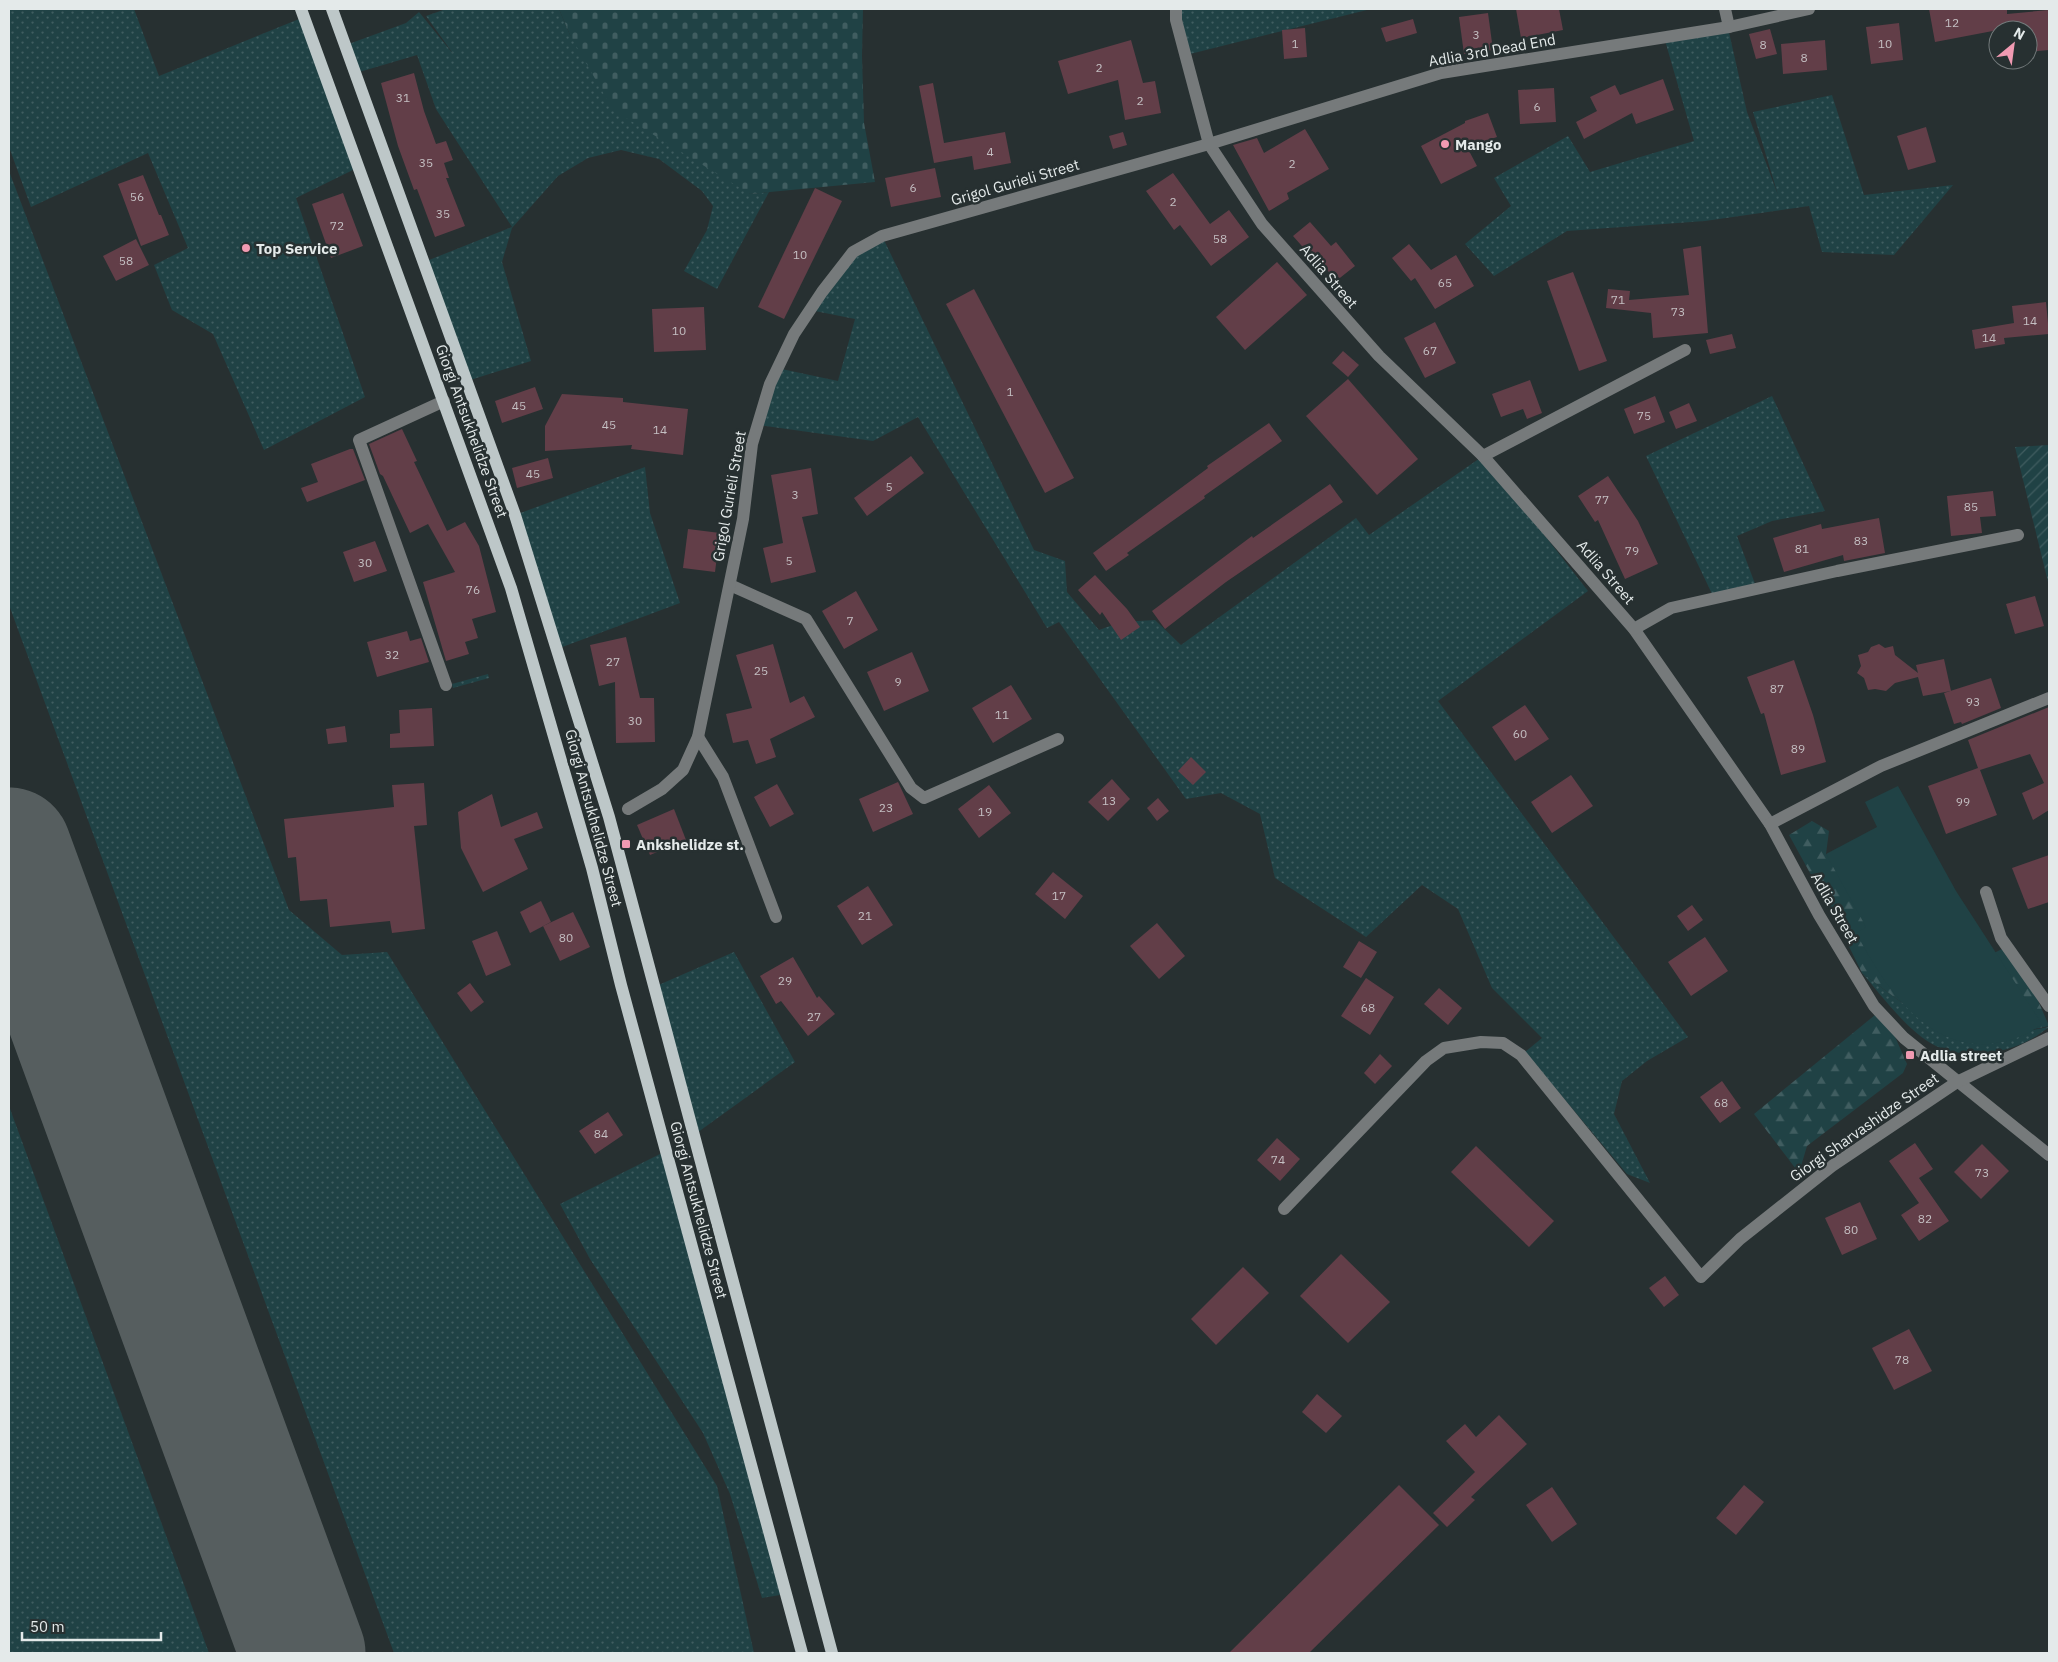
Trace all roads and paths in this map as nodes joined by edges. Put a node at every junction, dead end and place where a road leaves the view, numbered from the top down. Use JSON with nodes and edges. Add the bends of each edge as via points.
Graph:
{"nodes":[{"id":1,"x":301,"y":9,"type":"edge"},
{"id":2,"x":332,"y":9,"type":"edge"},
{"id":3,"x":1176,"y":9,"type":"edge"},
{"id":4,"x":1725,"y":9,"type":"edge"},
{"id":5,"x":1809,"y":9,"type":"edge"},
{"id":6,"x":1729,"y":27,"type":"junction"},
{"id":7,"x":1209,"y":144,"type":"junction"},
{"id":8,"x":1685,"y":350,"type":"dead end"},
{"id":9,"x":444,"y":401,"type":"junction"},
{"id":10,"x":1483,"y":456,"type":"junction"},
{"id":11,"x":2018,"y":535,"type":"dead end"},
{"id":12,"x":730,"y":585,"type":"junction"},
{"id":13,"x":1634,"y":628,"type":"junction"},
{"id":14,"x":446,"y":685,"type":"dead end"},
{"id":15,"x":2049,"y":698,"type":"edge"},
{"id":16,"x":698,"y":737,"type":"junction"},
{"id":17,"x":1058,"y":739,"type":"dead end"},
{"id":18,"x":628,"y":809,"type":"dead end"},
{"id":19,"x":1770,"y":824,"type":"junction"},
{"id":20,"x":1986,"y":892,"type":"dead end"},
{"id":21,"x":776,"y":917,"type":"dead end"},
{"id":22,"x":2049,"y":1006,"type":"edge"},
{"id":23,"x":2049,"y":1038,"type":"edge"},
{"id":24,"x":1957,"y":1082,"type":"junction"},
{"id":25,"x":2049,"y":1155,"type":"edge"},
{"id":26,"x":1284,"y":1209,"type":"dead end"},
{"id":27,"x":802,"y":1653,"type":"edge"},
{"id":28,"x":832,"y":1653,"type":"edge"}],
"edges":[{"from":1,"to":9,"type":"main road","name":"Giorgi Antsukhelidze Street"},
{"from":2,"to":28,"type":"main road","name":"Giorgi Antsukhelidze Street","via":[[515,515],[609,817]]},
{"from":3,"to":7,"type":"street","name":"Adlia Street","via":[[1176,20]]},
{"from":4,"to":6,"type":"street"},
{"from":5,"to":6,"type":"street","name":"Adlia 3rd Dead End"},
{"from":6,"to":7,"type":"street","name":"Adlia 3rd Dead End","via":[[1441,73]]},
{"from":7,"to":10,"type":"street","name":"Adlia Street","via":[[1262,224],[1358,334]]},
{"from":7,"to":12,"type":"street","name":"Grigol Gurieli Street","via":[[882,236],[853,252],[794,334],[770,384],[752,444],[743,519]]},
{"from":8,"to":10,"type":"street"},
{"from":9,"to":14,"type":"street","via":[[359,440]]},
{"from":9,"to":27,"type":"main road","name":"Giorgi Antsukhelidze Street","via":[[511,588],[575,806]]},
{"from":10,"to":13,"type":"street","name":"Adlia Street"},
{"from":11,"to":13,"type":"street","via":[[1671,608]]},
{"from":12,"to":16,"type":"street","name":"Grigol Gurieli Street"},
{"from":12,"to":17,"type":"street","via":[[806,619],[911,788],[924,798]]},
{"from":13,"to":19,"type":"street","name":"Adlia Street"},
{"from":15,"to":19,"type":"street","via":[[1881,766]]},
{"from":16,"to":18,"type":"street","name":"Grigol Gurieli Street","via":[[683,770],[662,789]]},
{"from":16,"to":21,"type":"street","via":[[723,777]]},
{"from":19,"to":24,"type":"street","name":"Adlia Street","via":[[1819,915],[1874,1006],[1904,1038]]},
{"from":20,"to":22,"type":"street","via":[[2001,938]]},
{"from":23,"to":24,"type":"street"},
{"from":24,"to":25,"type":"street","name":"Giorgi Sharvashidze Street"},
{"from":24,"to":26,"type":"street","name":"Giorgi Sharvashidze Street","via":[[1832,1166],[1740,1239],[1701,1277],[1520,1055],[1503,1044],[1461,1044],[1444,1048],[1426,1061]]}]}
